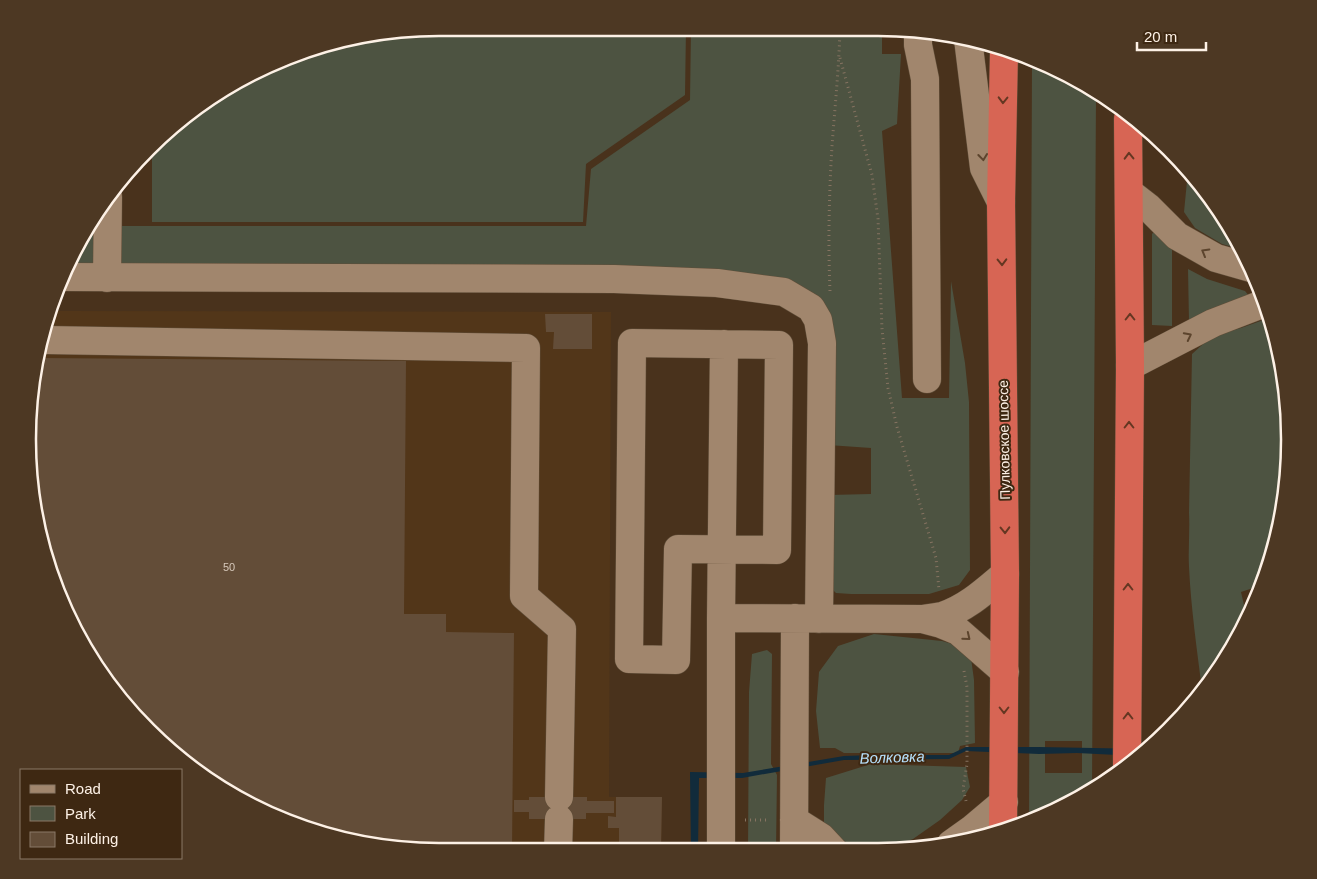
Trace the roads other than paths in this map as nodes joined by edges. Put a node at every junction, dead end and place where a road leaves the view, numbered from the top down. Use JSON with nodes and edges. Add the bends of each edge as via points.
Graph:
{"nodes":[{"id":1,"x":918,"y":39,"type":"edge"},
{"id":2,"x":969,"y":47,"type":"edge"},
{"id":3,"x":1004,"y":57,"type":"edge"},
{"id":4,"x":1128,"y":124,"type":"edge"},
{"id":5,"x":1130,"y":193,"type":"junction"},
{"id":6,"x":1001,"y":202,"type":"junction"},
{"id":7,"x":108,"y":210,"type":"edge"},
{"id":8,"x":1241,"y":265,"type":"edge"},
{"id":9,"x":71,"y":277,"type":"edge"},
{"id":10,"x":107,"y":278,"type":"junction"},
{"id":11,"x":1258,"y":306,"type":"edge"},
{"id":12,"x":49,"y":340,"type":"edge"},
{"id":13,"x":724,"y":344,"type":"junction"},
{"id":14,"x":1130,"y":366,"type":"junction"},
{"id":15,"x":927,"y":379,"type":"dead end"},
{"id":16,"x":722,"y":550,"type":"junction"},
{"id":17,"x":1005,"y":574,"type":"junction"},
{"id":18,"x":932,"y":617,"type":"junction"},
{"id":19,"x":721,"y":618,"type":"junction"},
{"id":20,"x":807,"y":618,"type":"junction"},
{"id":21,"x":1005,"y":672,"type":"junction"},
{"id":22,"x":1127,"y":756,"type":"edge"},
{"id":23,"x":1004,"y":802,"type":"junction"},
{"id":24,"x":794,"y":820,"type":"junction"},
{"id":25,"x":1003,"y":822,"type":"edge"},
{"id":26,"x":968,"y":832,"type":"edge"},
{"id":27,"x":558,"y":843,"type":"edge"},
{"id":28,"x":721,"y":843,"type":"edge"},
{"id":29,"x":794,"y":843,"type":"edge"},
{"id":30,"x":827,"y":843,"type":"edge"}],
"edges":[{"from":1,"to":15,"type":"street","via":[[925,79]]},
{"from":2,"to":6,"type":"street","one_way":true,"via":[[984,168]]},
{"from":3,"to":6,"type":"highway","name":"Пулковское шоссе","one_way":true},
{"from":5,"to":4,"type":"highway","one_way":true},
{"from":8,"to":5,"type":"street","one_way":true,"via":[[1216,258],[1177,236]]},
{"from":14,"to":5,"type":"highway","one_way":true},
{"from":6,"to":17,"type":"highway","name":"Пулковское шоссе","one_way":true},
{"from":7,"to":10,"type":"street"},
{"from":9,"to":10,"type":"street"},
{"from":10,"to":20,"type":"street","via":[[614,279],[716,283],[784,292],[811,308],[818,320],[822,344]]},
{"from":14,"to":11,"type":"street","one_way":true,"via":[[1213,323]]},
{"from":12,"to":27,"type":"street","via":[[526,348],[524,596],[562,629]]},
{"from":13,"to":16,"type":"street"},
{"from":13,"to":16,"type":"street","via":[[779,345],[777,550]]},
{"from":13,"to":16,"type":"street","via":[[632,343],[629,659],[676,660],[678,549]]},
{"from":22,"to":14,"type":"highway","one_way":true},
{"from":16,"to":19,"type":"street"},
{"from":17,"to":18,"type":"street","via":[[957,610]]},
{"from":17,"to":21,"type":"highway","name":"Пулковское шоссе"},
{"from":18,"to":20,"type":"street"},
{"from":18,"to":21,"type":"street","one_way":true,"via":[[958,631]]},
{"from":19,"to":20,"type":"street"},
{"from":19,"to":28,"type":"street"},
{"from":20,"to":24,"type":"street"},
{"from":21,"to":23,"type":"highway","name":"Пулковское шоссе","one_way":true},
{"from":23,"to":25,"type":"highway","name":"Пулковское шоссе"},
{"from":23,"to":26,"type":"street"},
{"from":24,"to":29,"type":"street"},
{"from":24,"to":30,"type":"street"}]}
